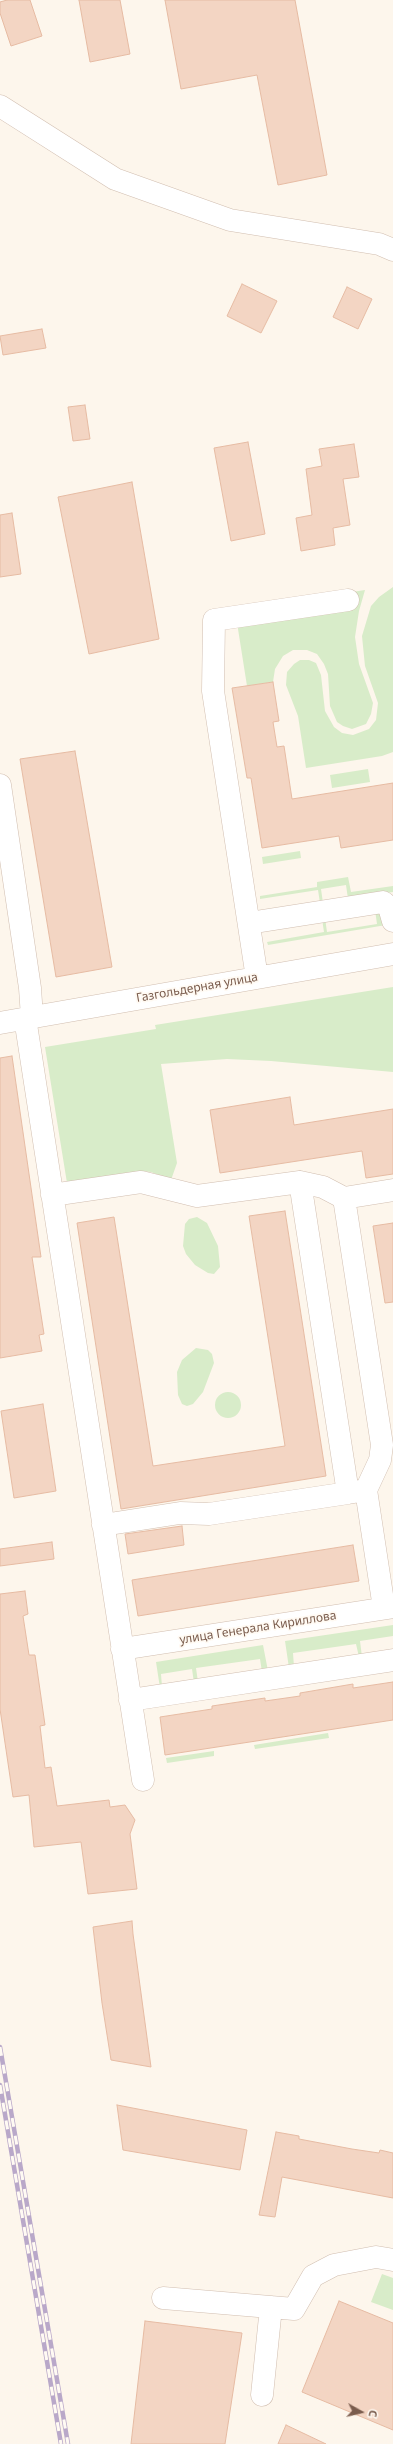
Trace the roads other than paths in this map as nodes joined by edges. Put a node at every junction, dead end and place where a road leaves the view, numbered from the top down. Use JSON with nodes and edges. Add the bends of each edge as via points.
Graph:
{"nodes":[{"id":1,"x":0,"y":106,"type":"edge"},
{"id":2,"x":393,"y":250,"type":"edge"},
{"id":3,"x":348,"y":605,"type":"dead end"},
{"id":4,"x":0,"y":785,"type":"edge"},
{"id":5,"x":393,"y":921,"type":"edge"},
{"id":6,"x":249,"y":923,"type":"junction"},
{"id":7,"x":393,"y":954,"type":"edge"},
{"id":8,"x":257,"y":978,"type":"junction"},
{"id":9,"x":28,"y":1018,"type":"junction"},
{"id":10,"x":0,"y":1023,"type":"edge"},
{"id":11,"x":300,"y":1182,"type":"junction"},
{"id":12,"x":393,"y":1190,"type":"edge"},
{"id":13,"x":52,"y":1195,"type":"junction"},
{"id":14,"x":344,"y":1198,"type":"junction"},
{"id":15,"x":357,"y":1491,"type":"junction"},
{"id":16,"x":103,"y":1525,"type":"junction"},
{"id":17,"x":389,"y":1608,"type":"edge"},
{"id":18,"x":122,"y":1649,"type":"junction"},
{"id":19,"x":393,"y":1660,"type":"edge"},
{"id":20,"x":130,"y":1700,"type":"junction"},
{"id":21,"x":143,"y":1780,"type":"dead end"},
{"id":22,"x":393,"y":2260,"type":"edge"},
{"id":23,"x":163,"y":2298,"type":"dead end"},
{"id":24,"x":271,"y":2307,"type":"junction"},
{"id":25,"x":262,"y":2395,"type":"dead end"}],
"edges":[{"from":1,"to":2,"type":"street","via":[[115,179],[230,220],[380,244]]},
{"from":3,"to":6,"type":"street","via":[[214,626],[213,691]]},
{"from":4,"to":9,"type":"street","via":[[30,988]]},
{"from":5,"to":6,"type":"street","via":[[390,906],[382,902]]},
{"from":6,"to":8,"type":"street"},
{"from":7,"to":8,"type":"street","name":"Газгольдерная улица"},
{"from":8,"to":9,"type":"street","name":"Газгольдерная улица"},
{"from":9,"to":10,"type":"street","name":"Газгольдерная улица"},
{"from":9,"to":13,"type":"street"},
{"from":11,"to":13,"type":"street","via":[[197,1196],[141,1182]]},
{"from":11,"to":14,"type":"street","via":[[323,1187]]},
{"from":11,"to":15,"type":"street"},
{"from":12,"to":14,"type":"street"},
{"from":13,"to":16,"type":"street"},
{"from":14,"to":15,"type":"street","via":[[382,1445],[380,1460]]},
{"from":15,"to":16,"type":"street","via":[[209,1514],[180,1513]]},
{"from":15,"to":17,"type":"street"},
{"from":16,"to":18,"type":"street"},
{"from":17,"to":18,"type":"street","name":"улица Генерала Кириллова"},
{"from":18,"to":20,"type":"street"},
{"from":19,"to":20,"type":"street"},
{"from":20,"to":21,"type":"street"},
{"from":22,"to":24,"type":"street","via":[[376,2257],[334,2265],[313,2276],[294,2309]]},
{"from":23,"to":24,"type":"street"},
{"from":24,"to":25,"type":"street"}]}
